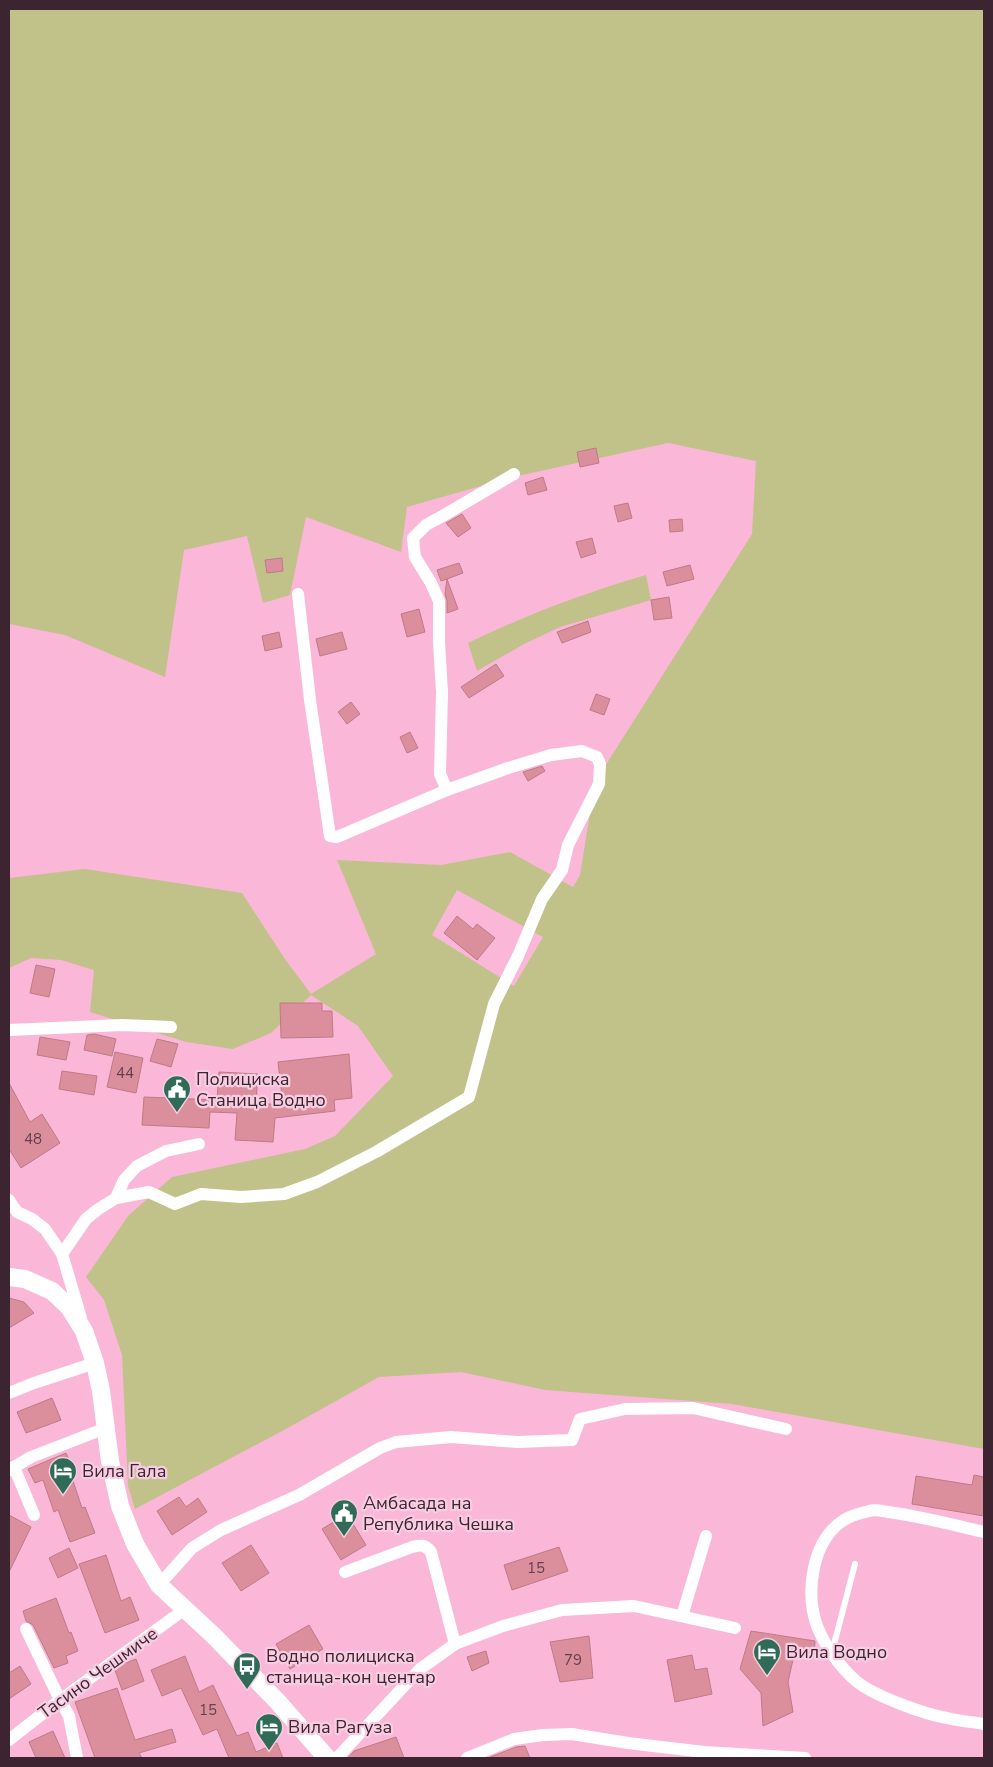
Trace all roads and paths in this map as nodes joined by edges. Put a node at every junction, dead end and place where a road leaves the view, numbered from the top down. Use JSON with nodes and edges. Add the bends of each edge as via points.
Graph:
{"nodes":[{"id":1,"x":514,"y":474,"type":"dead end"},
{"id":2,"x":298,"y":594,"type":"dead end"},
{"id":3,"x":447,"y":790,"type":"junction"},
{"id":4,"x":171,"y":1027,"type":"dead end"},
{"id":5,"x":9,"y":1030,"type":"edge"},
{"id":6,"x":199,"y":1144,"type":"dead end"},
{"id":7,"x":116,"y":1198,"type":"junction"},
{"id":8,"x":9,"y":1200,"type":"edge"},
{"id":9,"x":13,"y":1214,"type":"edge"},
{"id":10,"x":62,"y":1254,"type":"junction"},
{"id":11,"x":9,"y":1277,"type":"edge"},
{"id":12,"x":84,"y":1331,"type":"junction"},
{"id":13,"x":95,"y":1363,"type":"junction"},
{"id":14,"x":9,"y":1394,"type":"edge"},
{"id":15,"x":106,"y":1428,"type":"junction"},
{"id":16,"x":786,"y":1430,"type":"dead end"},
{"id":17,"x":11,"y":1468,"type":"edge"},
{"id":18,"x":34,"y":1514,"type":"dead end"},
{"id":19,"x":984,"y":1532,"type":"edge"},
{"id":20,"x":706,"y":1536,"type":"dead end"},
{"id":21,"x":854,"y":1564,"type":"dead end"},
{"id":22,"x":345,"y":1572,"type":"dead end"},
{"id":23,"x":159,"y":1585,"type":"junction"},
{"id":24,"x":185,"y":1609,"type":"junction"},
{"id":25,"x":682,"y":1616,"type":"junction"},
{"id":26,"x":735,"y":1628,"type":"dead end"},
{"id":27,"x":26,"y":1629,"type":"dead end"},
{"id":28,"x":455,"y":1644,"type":"junction"},
{"id":29,"x":832,"y":1653,"type":"junction"},
{"id":30,"x":60,"y":1700,"type":"junction"},
{"id":31,"x":984,"y":1724,"type":"edge"},
{"id":32,"x":10,"y":1736,"type":"edge"},
{"id":33,"x":703,"y":1755,"type":"edge"},
{"id":34,"x":77,"y":1758,"type":"edge"},
{"id":35,"x":327,"y":1758,"type":"edge"},
{"id":36,"x":336,"y":1758,"type":"edge"},
{"id":37,"x":467,"y":1758,"type":"edge"},
{"id":38,"x":805,"y":1758,"type":"edge"}],
"edges":[{"from":1,"to":3,"type":"street","via":[[426,525],[413,538],[415,556],[439,601],[440,774]]},
{"from":2,"to":3,"type":"street","via":[[330,836],[337,837]]},
{"from":3,"to":7,"type":"street","via":[[551,755],[582,751],[597,757],[600,764],[599,784],[568,845],[562,870],[542,899],[494,1004],[469,1097],[376,1152],[317,1182],[284,1194],[241,1197],[201,1194],[175,1204],[149,1192]]},
{"from":4,"to":5,"type":"street","via":[[122,1025]]},
{"from":6,"to":7,"type":"street","via":[[166,1151],[137,1166],[124,1180]]},
{"from":7,"to":10,"type":"street","via":[[86,1219]]},
{"from":8,"to":9,"type":"street"},
{"from":9,"to":10,"type":"street","via":[[32,1219],[45,1228]]},
{"from":10,"to":12,"type":"street"},
{"from":11,"to":12,"type":"street","via":[[25,1279],[52,1291],[69,1307]]},
{"from":12,"to":13,"type":"street"},
{"from":13,"to":14,"type":"street"},
{"from":13,"to":15,"type":"street"},
{"from":15,"to":17,"type":"street","via":[[31,1456]]},
{"from":15,"to":23,"type":"street","via":[[124,1520]]},
{"from":16,"to":23,"type":"street","via":[[692,1408],[625,1409],[580,1418],[572,1440],[517,1442],[452,1436],[396,1442],[299,1495],[221,1530],[192,1548]]},
{"from":17,"to":18,"type":"street"},
{"from":19,"to":29,"type":"street","via":[[871,1510],[845,1519],[827,1536],[819,1550],[812,1583],[814,1614]]},
{"from":20,"to":25,"type":"street"},
{"from":21,"to":29,"type":"lane"},
{"from":22,"to":28,"type":"street","via":[[421,1545],[427,1547]]},
{"from":23,"to":24,"type":"street"},
{"from":24,"to":30,"type":"street","name":"Тасино Чешмиче"},
{"from":24,"to":35,"type":"street","via":[[239,1662]]},
{"from":25,"to":26,"type":"street"},
{"from":25,"to":28,"type":"street","via":[[634,1606],[562,1610],[503,1626]]},
{"from":27,"to":30,"type":"street"},
{"from":28,"to":36,"type":"street","via":[[420,1669]]},
{"from":29,"to":31,"type":"street","via":[[858,1682],[879,1694],[945,1718]]},
{"from":30,"to":32,"type":"street","name":"Тасино Чешмиче"},
{"from":30,"to":34,"type":"street","via":[[68,1716]]},
{"from":33,"to":37,"type":"street","via":[[572,1734],[514,1739]]},
{"from":33,"to":38,"type":"street"}]}
